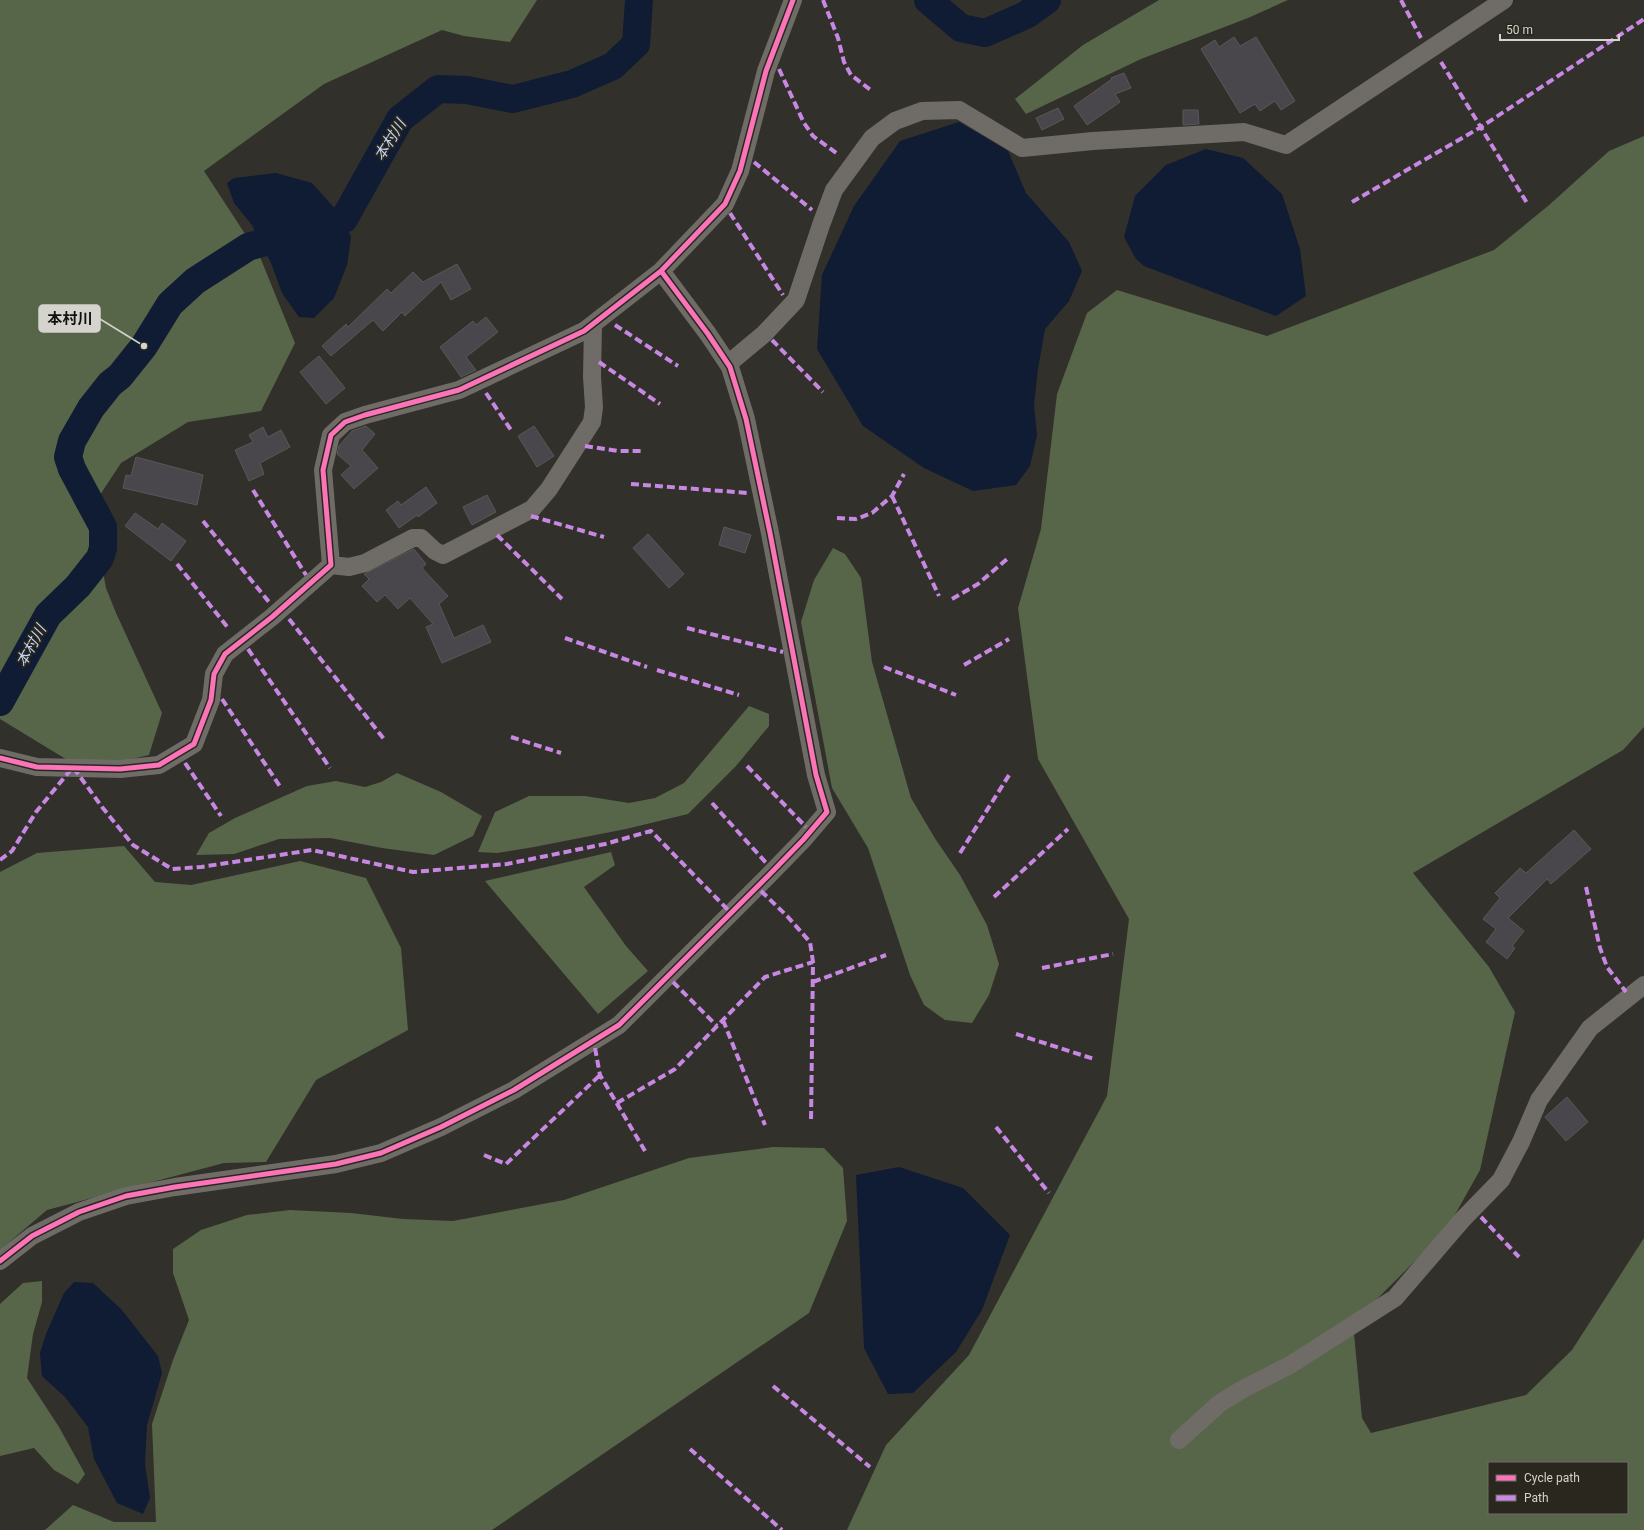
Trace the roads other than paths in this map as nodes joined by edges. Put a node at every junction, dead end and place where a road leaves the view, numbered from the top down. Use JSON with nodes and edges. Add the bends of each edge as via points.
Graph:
{"nodes":[{"id":1,"x":793,"y":0,"type":"edge"},
{"id":2,"x":1504,"y":0,"type":"edge"},
{"id":3,"x":661,"y":271,"type":"junction"},
{"id":4,"x":593,"y":324,"type":"junction"},
{"id":5,"x":728,"y":364,"type":"junction"},
{"id":6,"x":331,"y":565,"type":"junction"},
{"id":7,"x":0,"y":758,"type":"edge"},
{"id":8,"x":1644,"y":985,"type":"edge"},
{"id":9,"x":0,"y":1261,"type":"edge"},
{"id":10,"x":1179,"y":1440,"type":"dead end"}],
"edges":[{"from":1,"to":3,"type":"street","via":[[766,71],[740,171],[725,204]]},
{"from":2,"to":5,"type":"street","via":[[1286,145],[1244,132],[1022,148],[959,110],[922,111],[895,121],[872,138],[834,190],[796,300],[764,334]]},
{"from":3,"to":4,"type":"street"},
{"from":3,"to":5,"type":"street"},
{"from":4,"to":6,"type":"street","via":[[584,331],[459,390],[346,422],[331,436],[323,470]]},
{"from":4,"to":6,"type":"street","via":[[592,422],[549,489],[532,509],[443,555],[435,552],[421,538],[413,538],[365,563],[350,567]]},
{"from":5,"to":9,"type":"street","via":[[746,419],[816,775],[827,812],[774,870],[619,1025],[514,1090],[381,1153],[336,1164],[176,1187],[119,1198],[79,1212],[32,1236]]},
{"from":6,"to":7,"type":"street","via":[[225,654],[214,674],[211,700],[194,744],[159,765],[120,769],[37,767]]},
{"from":8,"to":10,"type":"street","via":[[1590,1028],[1539,1100],[1501,1180],[1463,1219],[1395,1298],[1290,1365],[1220,1403]]}]}
